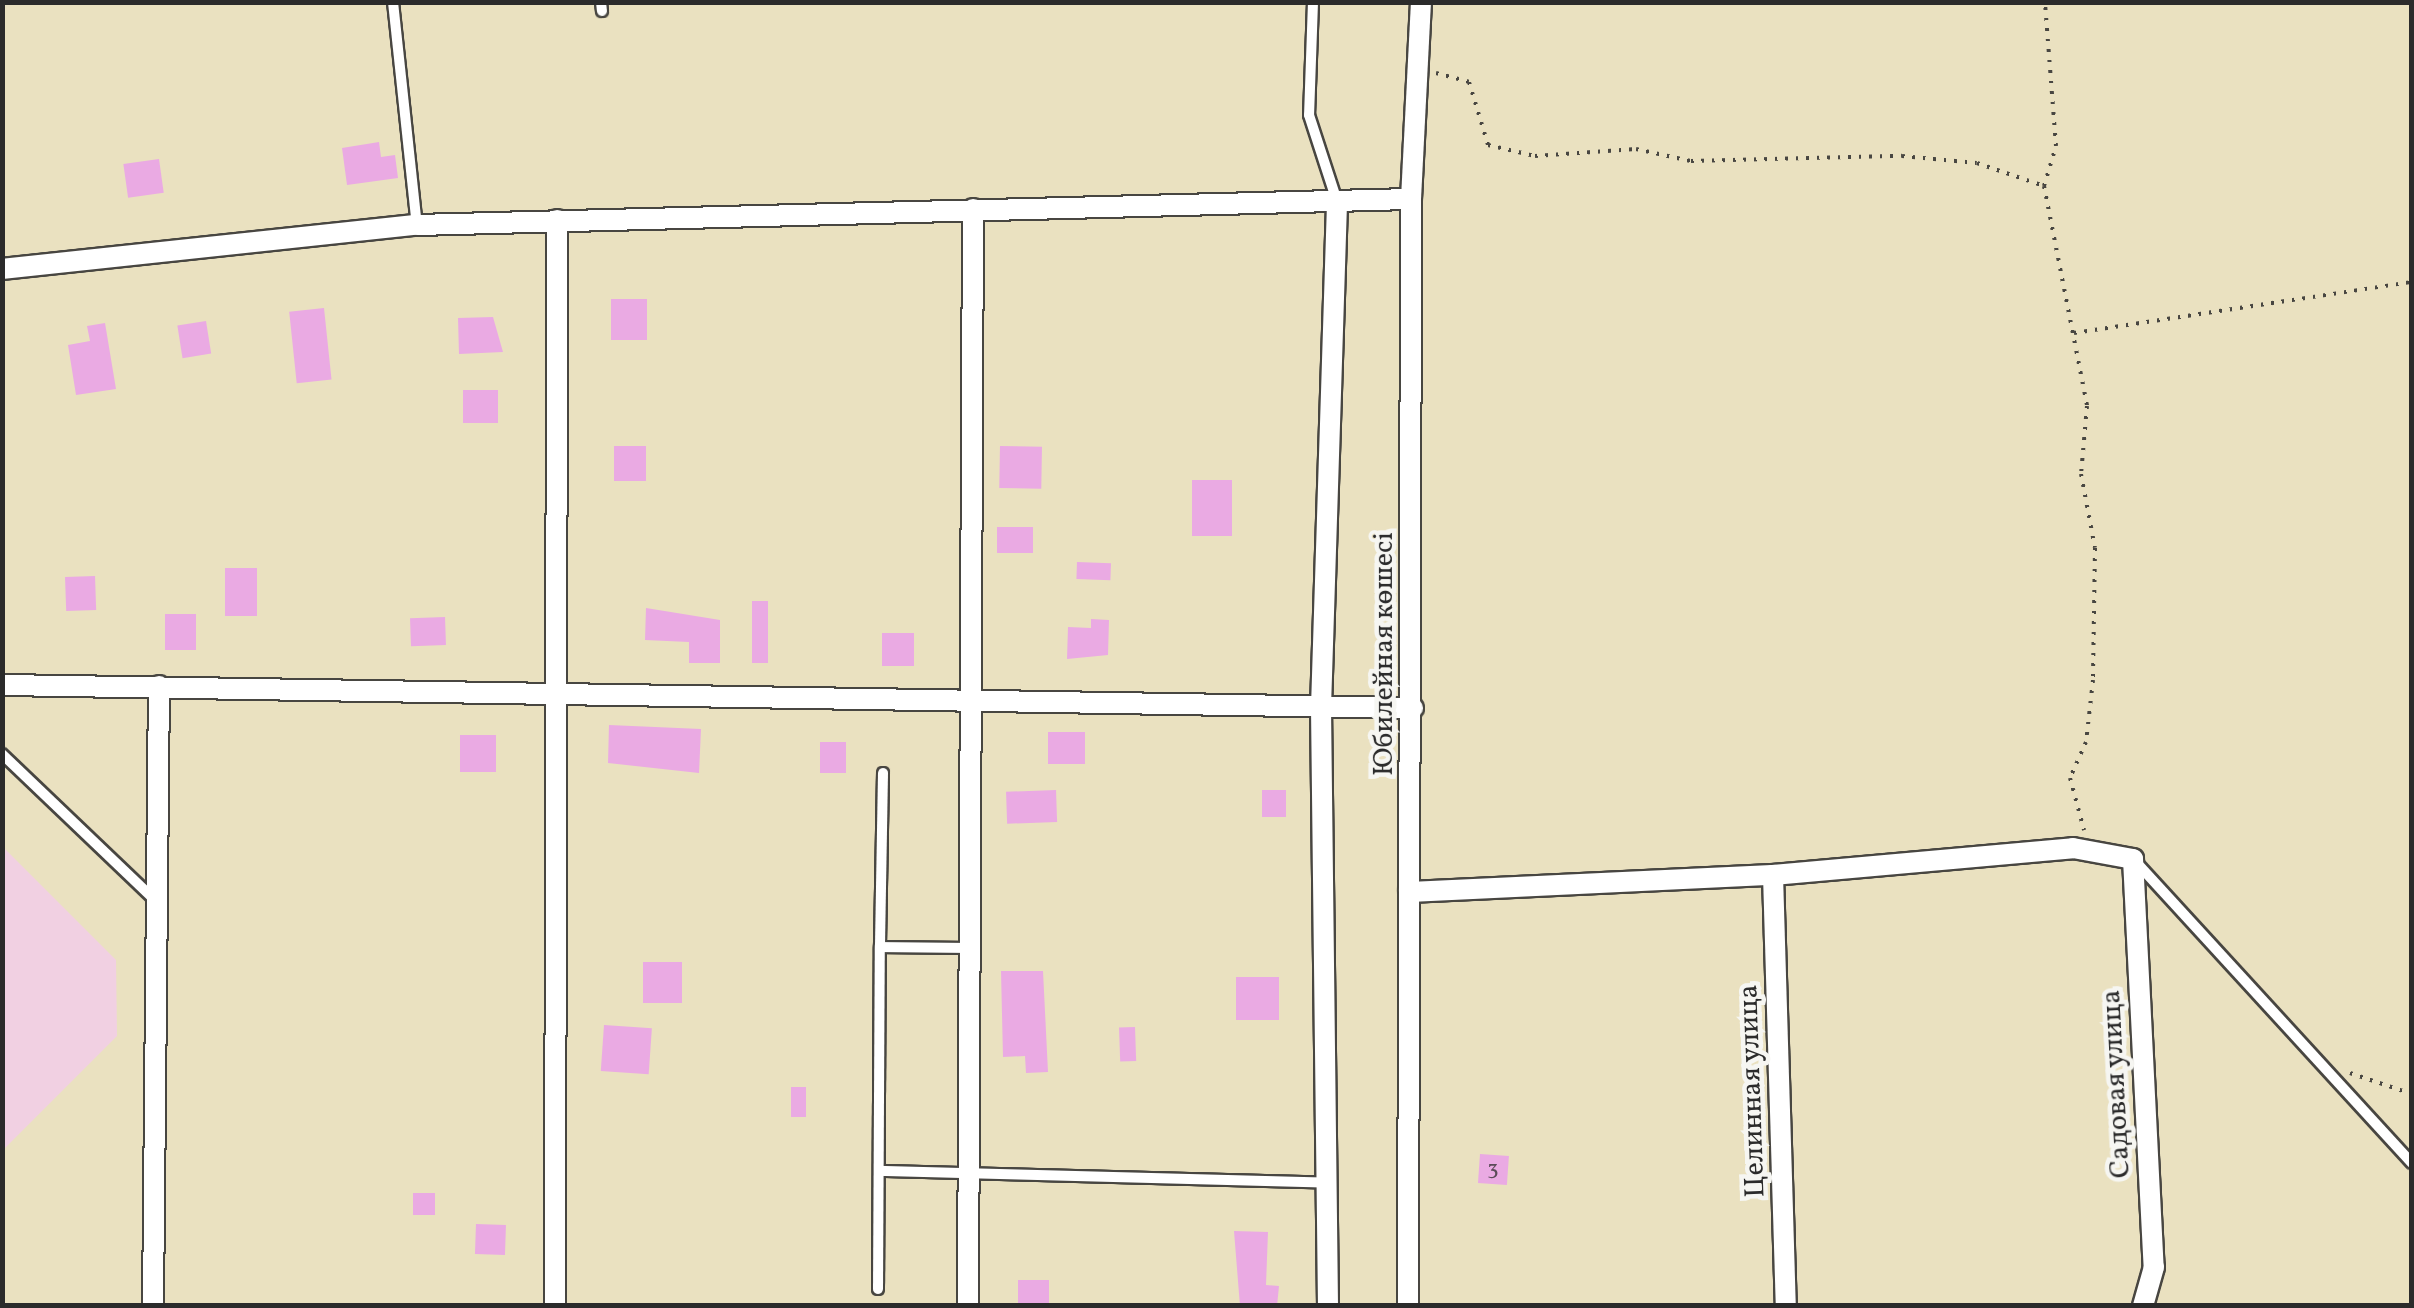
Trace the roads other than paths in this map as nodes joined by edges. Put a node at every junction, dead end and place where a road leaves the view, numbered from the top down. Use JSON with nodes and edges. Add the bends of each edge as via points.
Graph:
{"nodes":[{"id":1,"x":392,"y":2,"type":"edge"},
{"id":2,"x":1314,"y":2,"type":"edge"},
{"id":3,"x":1421,"y":2,"type":"edge"},
{"id":4,"x":1411,"y":199,"type":"junction"},
{"id":5,"x":1337,"y":203,"type":"junction"},
{"id":6,"x":973,"y":209,"type":"junction"},
{"id":7,"x":557,"y":220,"type":"junction"},
{"id":8,"x":417,"y":224,"type":"junction"},
{"id":9,"x":2,"y":269,"type":"edge"},
{"id":10,"x":2,"y":685,"type":"edge"},
{"id":11,"x":159,"y":686,"type":"junction"},
{"id":12,"x":558,"y":692,"type":"junction"},
{"id":13,"x":972,"y":703,"type":"junction"},
{"id":14,"x":1322,"y":707,"type":"junction"},
{"id":15,"x":1414,"y":708,"type":"junction"},
{"id":16,"x":2,"y":754,"type":"edge"},
{"id":17,"x":883,"y":773,"type":"dead end"},
{"id":18,"x":2133,"y":859,"type":"junction"},
{"id":19,"x":1773,"y":876,"type":"junction"},
{"id":20,"x":1410,"y":892,"type":"junction"},
{"id":21,"x":156,"y":900,"type":"junction"},
{"id":22,"x":880,"y":947,"type":"junction"},
{"id":23,"x":966,"y":948,"type":"junction"},
{"id":24,"x":2412,"y":1163,"type":"edge"},
{"id":25,"x":881,"y":1171,"type":"junction"},
{"id":26,"x":968,"y":1175,"type":"junction"},
{"id":27,"x":1327,"y":1183,"type":"junction"},
{"id":28,"x":878,"y":1289,"type":"dead end"},
{"id":29,"x":153,"y":1306,"type":"edge"},
{"id":30,"x":555,"y":1306,"type":"edge"},
{"id":31,"x":968,"y":1306,"type":"edge"},
{"id":32,"x":1328,"y":1306,"type":"edge"},
{"id":33,"x":1408,"y":1306,"type":"edge"},
{"id":34,"x":1786,"y":1306,"type":"edge"},
{"id":35,"x":2144,"y":1306,"type":"edge"}],
"edges":[{"from":1,"to":8,"type":"lane"},
{"from":2,"to":5,"type":"lane","via":[[1309,115]]},
{"from":3,"to":4,"type":"street","name":"Юбилейная көшесі"},
{"from":4,"to":5,"type":"street"},
{"from":4,"to":15,"type":"street","name":"Юбилейная көшесі"},
{"from":5,"to":6,"type":"street"},
{"from":5,"to":14,"type":"street"},
{"from":6,"to":7,"type":"street"},
{"from":6,"to":13,"type":"street"},
{"from":7,"to":8,"type":"street"},
{"from":7,"to":12,"type":"street"},
{"from":8,"to":9,"type":"street"},
{"from":10,"to":11,"type":"street"},
{"from":11,"to":12,"type":"street"},
{"from":11,"to":21,"type":"street"},
{"from":12,"to":13,"type":"street"},
{"from":12,"to":30,"type":"street"},
{"from":13,"to":14,"type":"street"},
{"from":13,"to":23,"type":"street"},
{"from":14,"to":15,"type":"street"},
{"from":14,"to":27,"type":"street"},
{"from":15,"to":20,"type":"street","name":"Юбилейная көшесі"},
{"from":16,"to":21,"type":"lane"},
{"from":17,"to":22,"type":"lane"},
{"from":18,"to":19,"type":"street","via":[[2093,852]]},
{"from":18,"to":24,"type":"lane"},
{"from":18,"to":35,"type":"street","name":"Садовая улица","via":[[2154,1267]]},
{"from":19,"to":20,"type":"street"},
{"from":19,"to":34,"type":"street","name":"Целинная улица"},
{"from":20,"to":33,"type":"street","name":"Юбилейная көшесі"},
{"from":21,"to":29,"type":"street"},
{"from":22,"to":23,"type":"lane"},
{"from":22,"to":25,"type":"lane"},
{"from":23,"to":26,"type":"street"},
{"from":25,"to":26,"type":"lane"},
{"from":25,"to":28,"type":"lane"},
{"from":26,"to":27,"type":"lane"},
{"from":26,"to":31,"type":"street"},
{"from":27,"to":32,"type":"street"}]}
